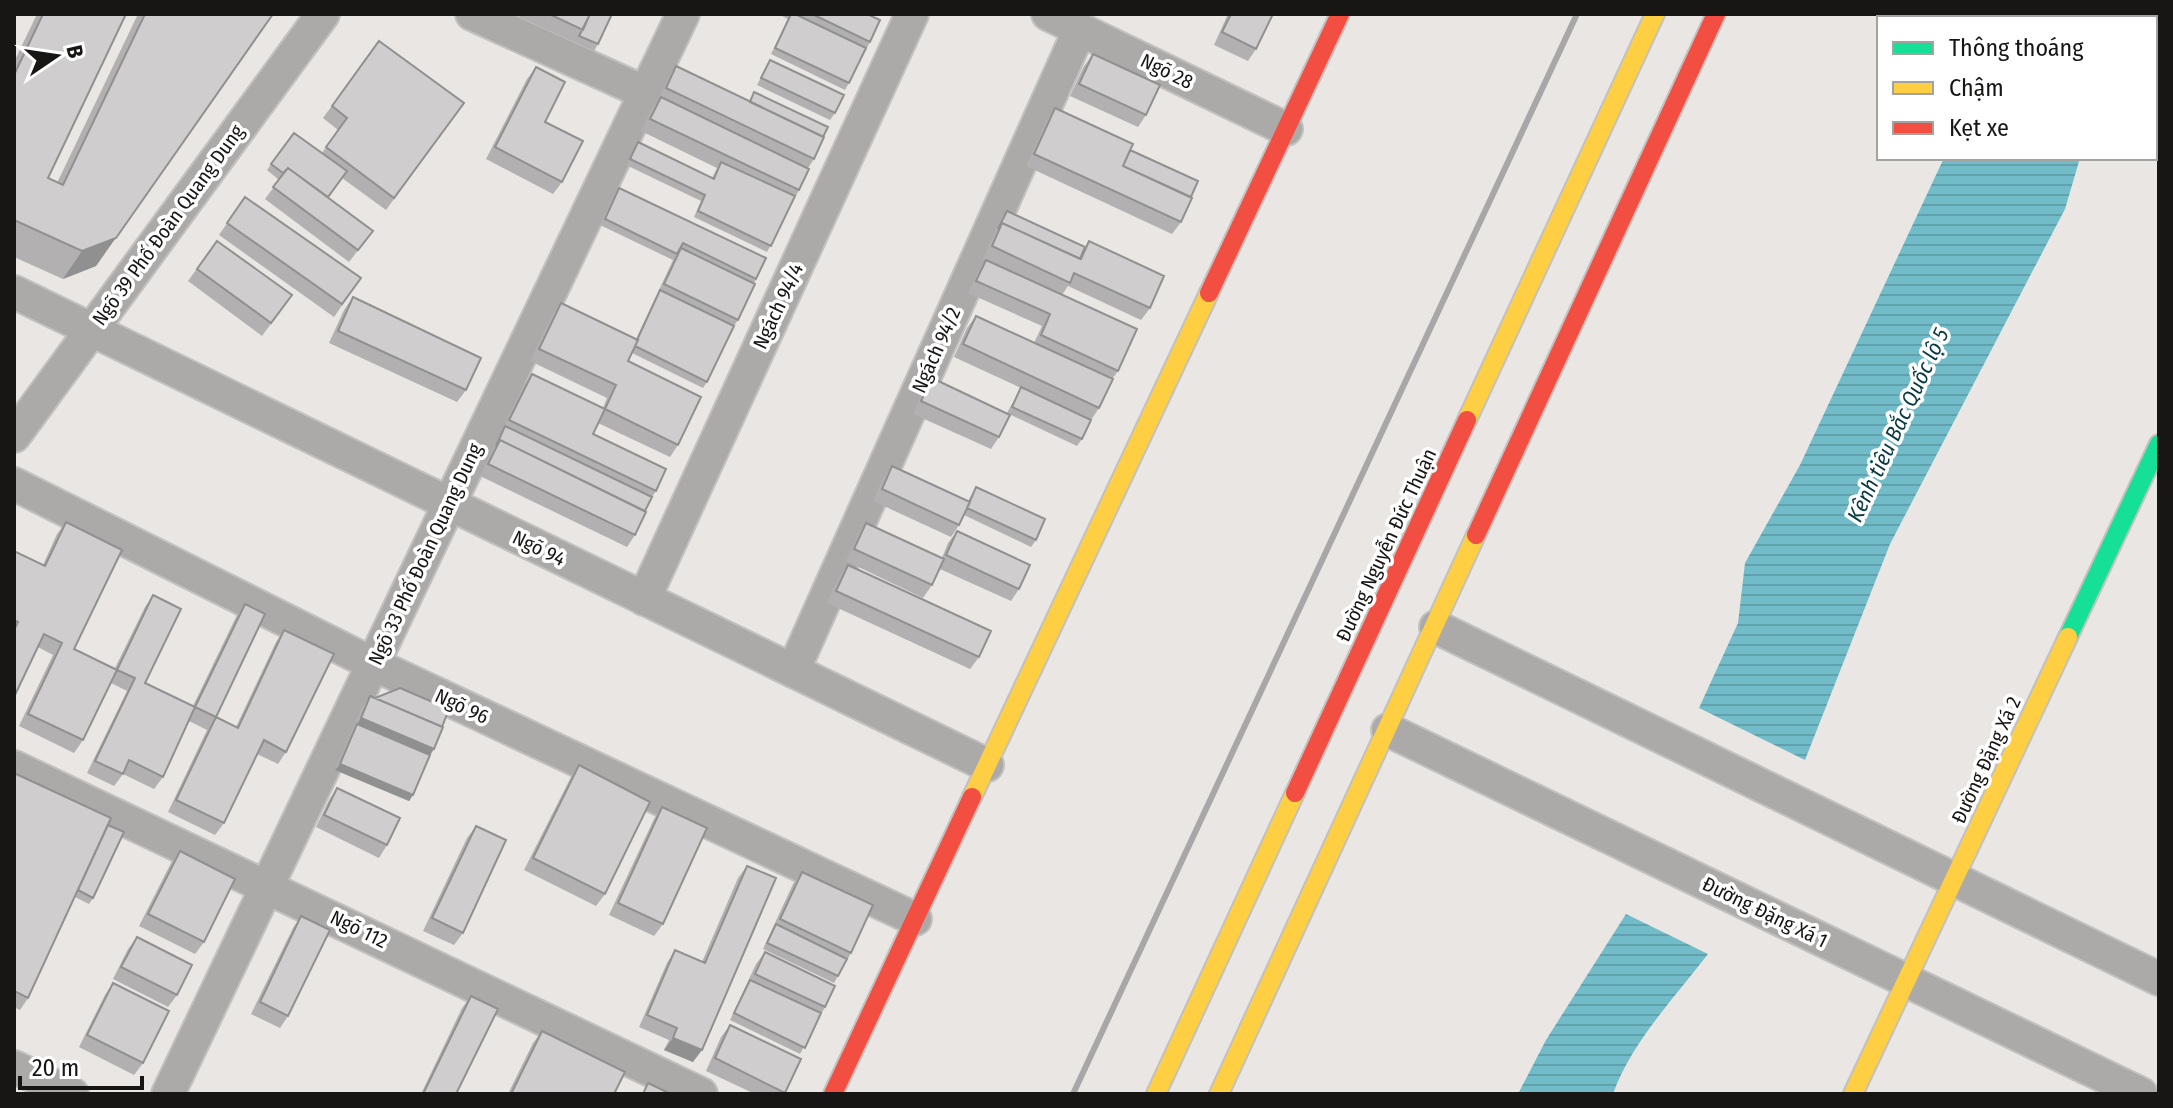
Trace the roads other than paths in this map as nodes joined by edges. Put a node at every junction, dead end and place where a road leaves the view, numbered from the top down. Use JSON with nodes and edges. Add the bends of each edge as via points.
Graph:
{"nodes":[{"id":1,"x":323,"y":14,"type":"edge"},
{"id":2,"x":472,"y":14,"type":"edge"},
{"id":3,"x":683,"y":14,"type":"edge"},
{"id":4,"x":912,"y":14,"type":"edge"},
{"id":5,"x":1048,"y":14,"type":"edge"},
{"id":6,"x":1340,"y":14,"type":"edge"},
{"id":7,"x":1655,"y":14,"type":"edge"},
{"id":8,"x":1716,"y":14,"type":"edge"},
{"id":9,"x":1080,"y":29,"type":"junction"},
{"id":10,"x":646,"y":93,"type":"junction"},
{"id":11,"x":1286,"y":129,"type":"junction"},
{"id":12,"x":14,"y":292,"type":"edge"},
{"id":13,"x":92,"y":330,"type":"junction"},
{"id":14,"x":14,"y":436,"type":"edge"},
{"id":15,"x":2159,"y":444,"type":"edge"},
{"id":16,"x":14,"y":484,"type":"edge"},
{"id":17,"x":449,"y":504,"type":"junction"},
{"id":18,"x":644,"y":599,"type":"junction"},
{"id":19,"x":1430,"y":623,"type":"junction"},
{"id":20,"x":373,"y":664,"type":"junction"},
{"id":21,"x":793,"y":671,"type":"junction"},
{"id":22,"x":1382,"y":727,"type":"junction"},
{"id":23,"x":987,"y":765,"type":"junction"},
{"id":24,"x":14,"y":767,"type":"edge"},
{"id":25,"x":1954,"y":879,"type":"junction"},
{"id":26,"x":267,"y":885,"type":"junction"},
{"id":27,"x":915,"y":919,"type":"junction"},
{"id":28,"x":2159,"y":979,"type":"edge"},
{"id":29,"x":1906,"y":981,"type":"junction"},
{"id":30,"x":14,"y":1067,"type":"edge"},
{"id":31,"x":72,"y":1094,"type":"edge"},
{"id":32,"x":168,"y":1094,"type":"edge"},
{"id":33,"x":701,"y":1094,"type":"edge"},
{"id":34,"x":833,"y":1094,"type":"edge"},
{"id":35,"x":1156,"y":1094,"type":"edge"},
{"id":36,"x":1219,"y":1094,"type":"edge"},
{"id":37,"x":1853,"y":1094,"type":"edge"},
{"id":38,"x":2141,"y":1094,"type":"edge"}],
"edges":[{"from":1,"to":13,"type":"street","name":"Ngõ 39 Phố Đoàn Quang Dung"},
{"from":2,"to":10,"type":"street"},
{"from":3,"to":10,"type":"street","name":"Ngõ 33 Phố Đoàn Quang Dung"},
{"from":4,"to":18,"type":"street","name":"Ngách 94/4"},
{"from":5,"to":9,"type":"street","name":"Ngõ 28"},
{"from":6,"to":11,"type":"main road"},
{"from":7,"to":35,"type":"main road","name":"Đường Nguyễn Đức Thuận","via":[[1343,708]]},
{"from":8,"to":19,"type":"main road"},
{"from":9,"to":11,"type":"street","name":"Ngõ 28"},
{"from":9,"to":21,"type":"street","name":"Ngách 94/2"},
{"from":10,"to":17,"type":"street","name":"Ngõ 33 Phố Đoàn Quang Dung"},
{"from":11,"to":23,"type":"main road"},
{"from":12,"to":13,"type":"street","name":"Ngõ 94"},
{"from":13,"to":14,"type":"street","name":"Ngõ 39 Phố Đoàn Quang Dung"},
{"from":13,"to":17,"type":"street","name":"Ngõ 94"},
{"from":15,"to":25,"type":"main road","name":"Đường Đặng Xá 2"},
{"from":16,"to":20,"type":"street","name":"Ngõ 96"},
{"from":17,"to":18,"type":"street","name":"Ngõ 94"},
{"from":17,"to":20,"type":"street","name":"Ngõ 33 Phố Đoàn Quang Dung"},
{"from":18,"to":21,"type":"street","name":"Ngõ 94"},
{"from":19,"to":22,"type":"main road"},
{"from":19,"to":25,"type":"street"},
{"from":20,"to":26,"type":"street","name":"Ngõ 33 Phố Đoàn Quang Dung"},
{"from":20,"to":27,"type":"street","name":"Ngõ 96"},
{"from":21,"to":23,"type":"street","name":"Ngõ 94"},
{"from":22,"to":29,"type":"street","name":"Đường Đặng Xá 1"},
{"from":22,"to":36,"type":"main road"},
{"from":23,"to":27,"type":"main road"},
{"from":24,"to":26,"type":"street","name":"Ngõ 112"},
{"from":25,"to":28,"type":"street"},
{"from":25,"to":29,"type":"main road","name":"Đường Đặng Xá 2"},
{"from":26,"to":32,"type":"street","name":"Ngõ 33 Phố Đoàn Quang Dung"},
{"from":26,"to":33,"type":"street","name":"Ngõ 112"},
{"from":27,"to":34,"type":"main road"},
{"from":29,"to":37,"type":"main road","name":"Đường Đặng Xá 2"},
{"from":29,"to":38,"type":"street","name":"Đường Đặng Xá 1"},
{"from":30,"to":31,"type":"street"}]}
